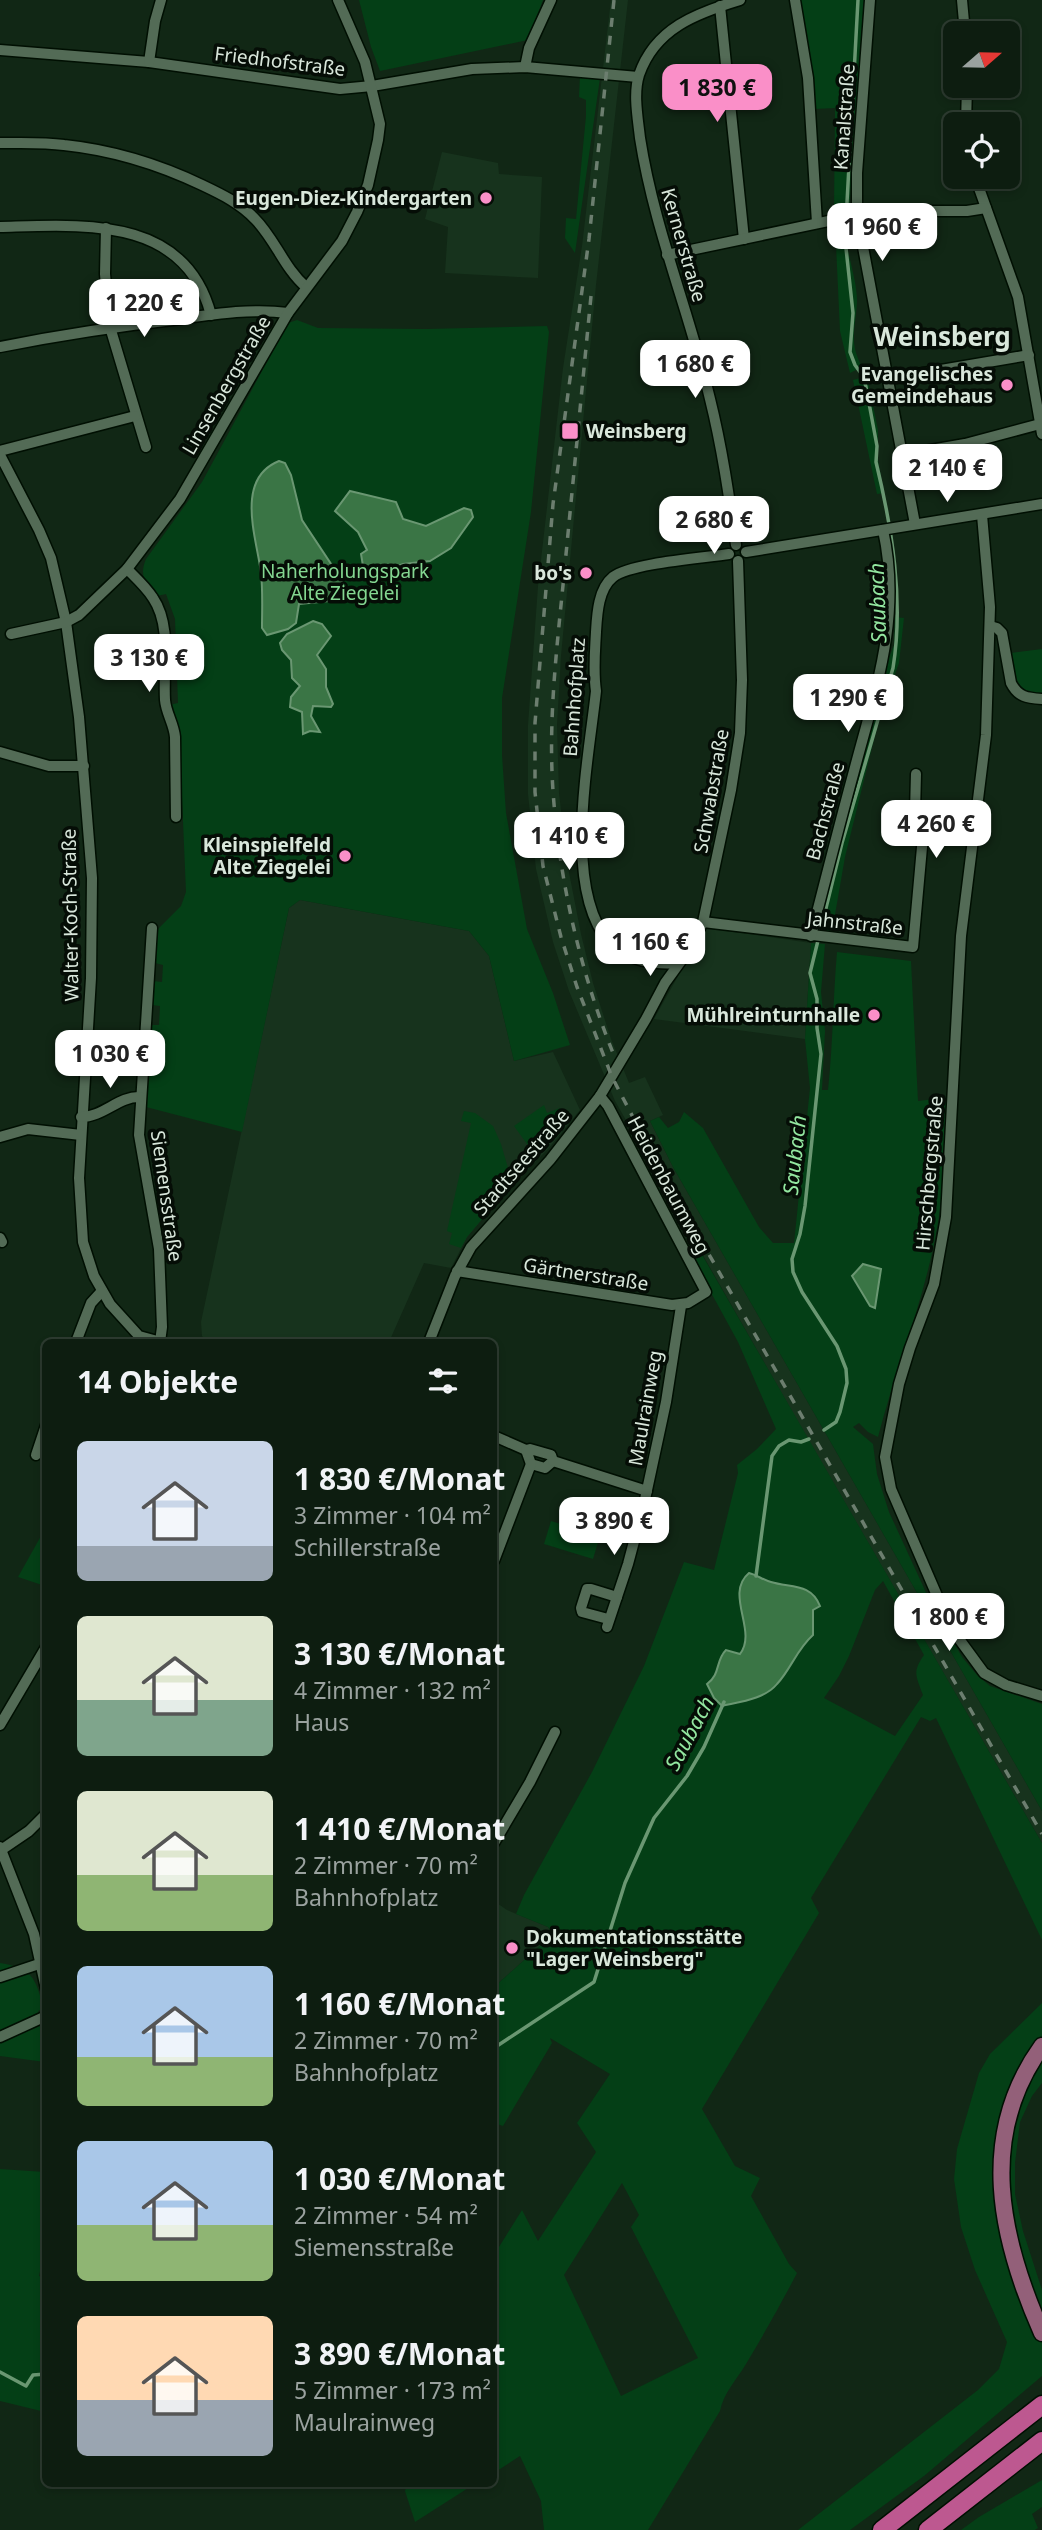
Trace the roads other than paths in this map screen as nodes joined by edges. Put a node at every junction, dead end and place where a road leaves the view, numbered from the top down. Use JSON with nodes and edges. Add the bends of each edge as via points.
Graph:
{"nodes":[{"id":1,"x":160,"y":0,"type":"edge"},
{"id":2,"x":338,"y":0,"type":"edge"},
{"id":3,"x":551,"y":0,"type":"edge"},
{"id":4,"x":740,"y":0,"type":"edge"},
{"id":5,"x":795,"y":0,"type":"edge"},
{"id":6,"x":870,"y":0,"type":"edge"},
{"id":7,"x":962,"y":0,"type":"edge"},
{"id":8,"x":720,"y":6,"type":"junction"},
{"id":9,"x":964,"y":21,"type":"edge"},
{"id":10,"x":0,"y":50,"type":"edge"},
{"id":11,"x":149,"y":62,"type":"junction"},
{"id":12,"x":524,"y":67,"type":"junction"},
{"id":13,"x":638,"y":77,"type":"junction"},
{"id":14,"x":372,"y":86,"type":"junction"},
{"id":15,"x":0,"y":143,"type":"edge"},
{"id":16,"x":979,"y":189,"type":"edge"},
{"id":17,"x":986,"y":208,"type":"junction"},
{"id":18,"x":853,"y":215,"type":"junction"},
{"id":19,"x":817,"y":223,"type":"junction"},
{"id":20,"x":0,"y":227,"type":"edge"},
{"id":21,"x":106,"y":228,"type":"junction"},
{"id":22,"x":744,"y":239,"type":"junction"},
{"id":23,"x":667,"y":255,"type":"junction"},
{"id":24,"x":306,"y":287,"type":"junction"},
{"id":25,"x":288,"y":313,"type":"junction"},
{"id":26,"x":211,"y":315,"type":"junction"},
{"id":27,"x":110,"y":327,"type":"junction"},
{"id":28,"x":0,"y":347,"type":"edge"},
{"id":29,"x":1029,"y":355,"type":"junction"},
{"id":30,"x":888,"y":379,"type":"junction"},
{"id":31,"x":135,"y":416,"type":"junction"},
{"id":32,"x":1041,"y":429,"type":"edge"},
{"id":33,"x":146,"y":447,"type":"dead end"},
{"id":34,"x":0,"y":453,"type":"edge"},
{"id":35,"x":902,"y":455,"type":"junction"},
{"id":36,"x":1042,"y":504,"type":"edge"},
{"id":37,"x":982,"y":515,"type":"junction"},
{"id":38,"x":915,"y":524,"type":"junction"},
{"id":39,"x":884,"y":530,"type":"junction"},
{"id":40,"x":736,"y":545,"type":"junction"},
{"id":41,"x":746,"y":552,"type":"junction"},
{"id":42,"x":729,"y":554,"type":"junction"},
{"id":43,"x":738,"y":561,"type":"junction"},
{"id":44,"x":127,"y":569,"type":"junction"},
{"id":45,"x":66,"y":622,"type":"junction"},
{"id":46,"x":990,"y":625,"type":"junction"},
{"id":47,"x":11,"y":634,"type":"dead end"},
{"id":48,"x":1042,"y":699,"type":"edge"},
{"id":49,"x":0,"y":752,"type":"edge"},
{"id":50,"x":84,"y":766,"type":"junction"},
{"id":51,"x":916,"y":774,"type":"dead end"},
{"id":52,"x":176,"y":817,"type":"dead end"},
{"id":53,"x":703,"y":922,"type":"junction"},
{"id":54,"x":152,"y":928,"type":"dead end"},
{"id":55,"x":817,"y":937,"type":"junction"},
{"id":56,"x":647,"y":962,"type":"junction"},
{"id":57,"x":679,"y":963,"type":"junction"},
{"id":58,"x":665,"y":983,"type":"junction"},
{"id":59,"x":651,"y":1010,"type":"joint"},
{"id":60,"x":600,"y":1096,"type":"junction"},
{"id":61,"x":140,"y":1097,"type":"junction"},
{"id":62,"x":81,"y":1118,"type":"junction"},
{"id":63,"x":81,"y":1135,"type":"junction"},
{"id":64,"x":0,"y":1138,"type":"edge"},
{"id":65,"x":457,"y":1271,"type":"junction"},
{"id":66,"x":102,"y":1291,"type":"junction"},
{"id":67,"x":681,"y":1306,"type":"junction"},
{"id":68,"x":77,"y":1339,"type":"edge"},
{"id":69,"x":138,"y":1339,"type":"edge"},
{"id":70,"x":160,"y":1339,"type":"edge"},
{"id":71,"x":430,"y":1339,"type":"edge"},
{"id":72,"x":42,"y":1436,"type":"edge"},
{"id":73,"x":497,"y":1437,"type":"edge"},
{"id":74,"x":526,"y":1450,"type":"junction"},
{"id":75,"x":36,"y":1455,"type":"dead end"},
{"id":76,"x":552,"y":1461,"type":"junction"},
{"id":77,"x":531,"y":1464,"type":"junction"},
{"id":78,"x":648,"y":1491,"type":"junction"},
{"id":79,"x":497,"y":1553,"type":"edge"},
{"id":80,"x":617,"y":1597,"type":"junction"},
{"id":81,"x":42,"y":1654,"type":"edge"},
{"id":82,"x":1042,"y":1696,"type":"edge"},
{"id":83,"x":0,"y":1725,"type":"edge"},
{"id":84,"x":555,"y":1732,"type":"dead end"},
{"id":85,"x":42,"y":1818,"type":"edge"},
{"id":86,"x":497,"y":1838,"type":"edge"},
{"id":87,"x":1,"y":1849,"type":"edge"},
{"id":88,"x":42,"y":1960,"type":"edge"},
{"id":89,"x":42,"y":1963,"type":"edge"},
{"id":90,"x":0,"y":1977,"type":"edge"},
{"id":91,"x":42,"y":2018,"type":"edge"},
{"id":92,"x":0,"y":2038,"type":"edge"},
{"id":93,"x":1042,"y":2046,"type":"edge"},
{"id":94,"x":1042,"y":2333,"type":"edge"},
{"id":95,"x":1042,"y":2405,"type":"edge"},
{"id":96,"x":1042,"y":2441,"type":"edge"},
{"id":97,"x":883,"y":2530,"type":"edge"},
{"id":98,"x":928,"y":2530,"type":"edge"}],
"edges":[{"from":1,"to":11,"type":"street"},
{"from":2,"to":14,"type":"street","name":"Linsenbergstraße"},
{"from":3,"to":12,"type":"street"},
{"from":4,"to":8,"type":"street"},
{"from":5,"to":19,"type":"street","via":[[807,78]]},
{"from":6,"to":18,"type":"street","name":"Kanalstraße"},
{"from":7,"to":9,"type":"street"},
{"from":8,"to":13,"type":"street","via":[[666,33]]},
{"from":8,"to":22,"type":"street"},
{"from":10,"to":11,"type":"street","name":"Friedhofstraße"},
{"from":11,"to":14,"type":"street","name":"Friedhofstraße","via":[[340,89]]},
{"from":12,"to":13,"type":"street","name":"Friedhofstraße"},
{"from":12,"to":14,"type":"street","name":"Friedhofstraße","via":[[472,69]]},
{"from":13,"to":23,"type":"street","name":"Kernerstraße","via":[[643,158]]},
{"from":14,"to":24,"type":"street","name":"Linsenbergstraße","via":[[380,124],[368,185],[342,241]]},
{"from":15,"to":24,"type":"street","via":[[62,144],[180,174],[240,205],[255,218]]},
{"from":16,"to":17,"type":"street"},
{"from":17,"to":18,"type":"street"},
{"from":17,"to":29,"type":"street","via":[[1013,281]]},
{"from":18,"to":19,"type":"street"},
{"from":18,"to":30,"type":"street","name":"Kanalstraße"},
{"from":19,"to":22,"type":"street"},
{"from":20,"to":21,"type":"street"},
{"from":21,"to":26,"type":"street","via":[[141,236],[169,250],[201,286]]},
{"from":21,"to":27,"type":"street"},
{"from":22,"to":23,"type":"street"},
{"from":23,"to":40,"type":"street","name":"Kernerstraße","via":[[710,398]]},
{"from":24,"to":25,"type":"street","name":"Linsenbergstraße"},
{"from":25,"to":26,"type":"street"},
{"from":25,"to":44,"type":"street","name":"Linsenbergstraße","via":[[180,499]]},
{"from":26,"to":27,"type":"street"},
{"from":27,"to":28,"type":"street"},
{"from":27,"to":31,"type":"street"},
{"from":29,"to":30,"type":"street"},
{"from":29,"to":32,"type":"street"},
{"from":30,"to":35,"type":"street","name":"Kanalstraße"},
{"from":31,"to":33,"type":"street"},
{"from":31,"to":34,"type":"street"},
{"from":32,"to":35,"type":"street"},
{"from":34,"to":45,"type":"street","name":"Walter-Koch-Straße","via":[[51,558]]},
{"from":35,"to":38,"type":"street","name":"Kanalstraße"},
{"from":36,"to":37,"type":"street"},
{"from":37,"to":38,"type":"street"},
{"from":37,"to":46,"type":"street","name":"Hirschbergstraße"},
{"from":38,"to":39,"type":"street"},
{"from":39,"to":41,"type":"street"},
{"from":39,"to":55,"type":"street","name":"Bachstraße","via":[[891,599],[887,636]]},
{"from":40,"to":41,"type":"street"},
{"from":40,"to":42,"type":"street"},
{"from":41,"to":43,"type":"street"},
{"from":42,"to":43,"type":"street"},
{"from":42,"to":56,"type":"street","name":"Bahnhofplatz","via":[[639,568],[613,577],[597,617],[596,691],[583,808],[584,873],[590,905],[608,941]]},
{"from":43,"to":53,"type":"street","name":"Schwabstraße","via":[[740,733]]},
{"from":44,"to":45,"type":"street","name":"Linsenbergstraße"},
{"from":44,"to":52,"type":"street","via":[[153,597],[160,612],[165,705],[175,737]]},
{"from":45,"to":47,"type":"street","name":"Linsenbergstraße"},
{"from":45,"to":50,"type":"street","name":"Walter-Koch-Straße"},
{"from":46,"to":48,"type":"street","via":[[1002,634],[1015,690],[1024,697]]},
{"from":46,"to":82,"type":"street","name":"Hirschbergstraße","via":[[986,735],[961,936],[946,1217],[934,1284],[899,1384],[885,1457],[891,1489],[951,1628],[984,1673]]},
{"from":49,"to":50,"type":"street","via":[[49,766]]},
{"from":50,"to":62,"type":"street","name":"Walter-Koch-Straße","via":[[92,940]]},
{"from":51,"to":55,"type":"street","name":"Jahnstraße","via":[[915,812],[924,825],[912,947]]},
{"from":53,"to":55,"type":"street","name":"Jahnstraße"},
{"from":53,"to":57,"type":"street","name":"Schwabstraße"},
{"from":54,"to":61,"type":"street","name":"Siemensstraße"},
{"from":56,"to":57,"type":"street","name":"Bahnhofplatz"},
{"from":56,"to":58,"type":"street","name":"Bahnhofplatz"},
{"from":57,"to":58,"type":"street","name":"Schwabstraße"},
{"from":58,"to":59,"type":"street","name":"Schwabstraße"},
{"from":59,"to":60,"type":"street","name":"Stadtseestraße"},
{"from":60,"to":65,"type":"street","name":"Stadtseestraße","via":[[550,1160],[481,1234]]},
{"from":60,"to":67,"type":"street","name":"Heidenbaumweg","via":[[706,1292]]},
{"from":61,"to":62,"type":"street"},
{"from":61,"to":70,"type":"street","name":"Siemensstraße","via":[[141,1154],[159,1248]]},
{"from":62,"to":63,"type":"street","name":"Walter-Koch-Straße"},
{"from":63,"to":64,"type":"street","via":[[29,1129]]},
{"from":63,"to":66,"type":"street","name":"Walter-Koch-Straße","via":[[80,1224],[88,1261]]},
{"from":65,"to":67,"type":"street","name":"Gärtnerstraße"},
{"from":65,"to":71,"type":"street","name":"Stadtseestraße"},
{"from":66,"to":68,"type":"street","via":[[91,1303]]},
{"from":66,"to":69,"type":"street","name":"Walter-Koch-Straße"},
{"from":67,"to":78,"type":"street","name":"Maulrainweg"},
{"from":72,"to":75,"type":"street"},
{"from":73,"to":74,"type":"street"},
{"from":74,"to":76,"type":"street","via":[[551,1455]]},
{"from":74,"to":77,"type":"street"},
{"from":76,"to":77,"type":"street","via":[[545,1468]]},
{"from":76,"to":78,"type":"street"},
{"from":77,"to":79,"type":"street"},
{"from":78,"to":80,"type":"street","name":"Maulrainweg"},
{"from":80,"to":80,"type":"street","name":"Maulrainweg","via":[[607,1623],[582,1612],[587,1589]]},
{"from":81,"to":83,"type":"street"},
{"from":84,"to":86,"type":"street"},
{"from":85,"to":87,"type":"street"},
{"from":87,"to":88,"type":"street"},
{"from":89,"to":90,"type":"street"},
{"from":91,"to":92,"type":"street"},
{"from":93,"to":94,"type":"main road","via":[[1012,2106],[1001,2164],[1001,2196],[1014,2260]]},
{"from":95,"to":97,"type":"highway"},
{"from":96,"to":98,"type":"highway"}]}
